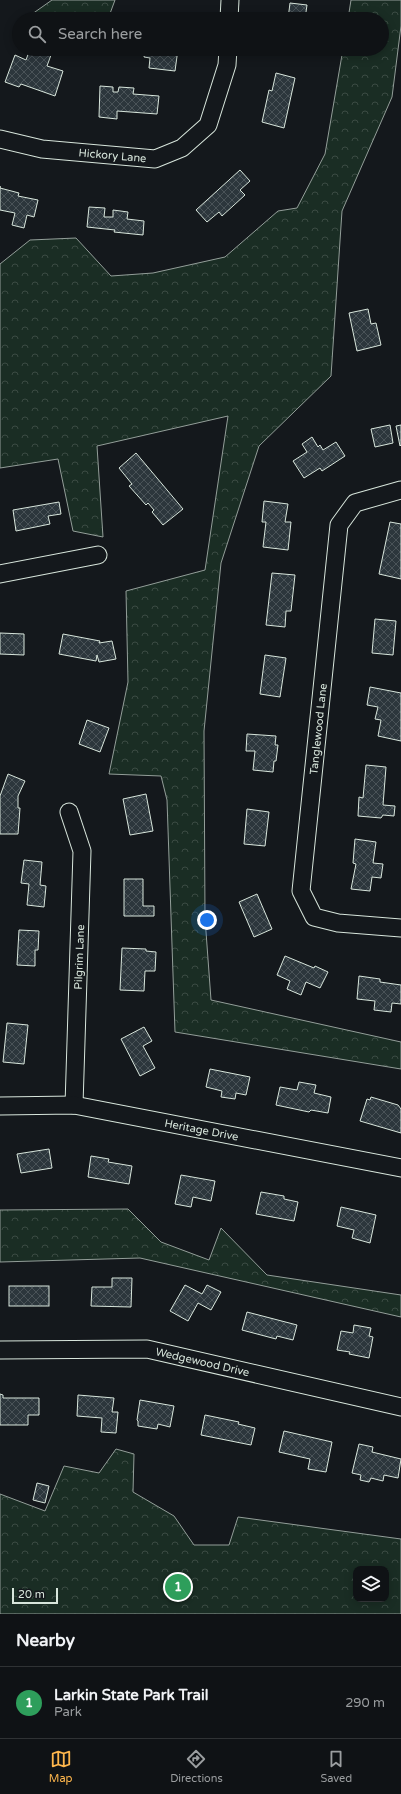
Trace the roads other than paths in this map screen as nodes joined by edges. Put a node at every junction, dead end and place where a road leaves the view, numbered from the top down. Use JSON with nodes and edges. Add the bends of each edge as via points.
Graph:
{"nodes":[{"id":1,"x":230,"y":0,"type":"edge"},
{"id":2,"x":229,"y":12,"type":"edge"},
{"id":3,"x":228,"y":56,"type":"edge"},
{"id":4,"x":0,"y":139,"type":"edge"},
{"id":5,"x":401,"y":490,"type":"edge"},
{"id":6,"x":98,"y":555,"type":"dead end"},
{"id":7,"x":0,"y":574,"type":"edge"},
{"id":8,"x":69,"y":812,"type":"dead end"},
{"id":9,"x":401,"y":928,"type":"edge"},
{"id":10,"x":74,"y":1105,"type":"junction"},
{"id":11,"x":0,"y":1106,"type":"edge"},
{"id":12,"x":401,"y":1168,"type":"edge"},
{"id":13,"x":0,"y":1350,"type":"edge"},
{"id":14,"x":401,"y":1407,"type":"edge"}],
"edges":[{"from":1,"to":2,"type":"street"},
{"from":3,"to":4,"type":"street","name":"Hickory Lane","via":[[208,125],[182,148],[155,159],[42,149]]},
{"from":5,"to":9,"type":"street","name":"Tanglewood Lane","via":[[355,503],[339,525],[301,891],[314,917],[338,923]]},
{"from":6,"to":7,"type":"street"},
{"from":8,"to":10,"type":"street","name":"Pilgrim Lane","via":[[82,851]]},
{"from":10,"to":11,"type":"street","name":"Heritage Drive"},
{"from":10,"to":12,"type":"street","name":"Heritage Drive"},
{"from":13,"to":14,"type":"street","name":"Wedgewood Drive","via":[[147,1349]]}]}
